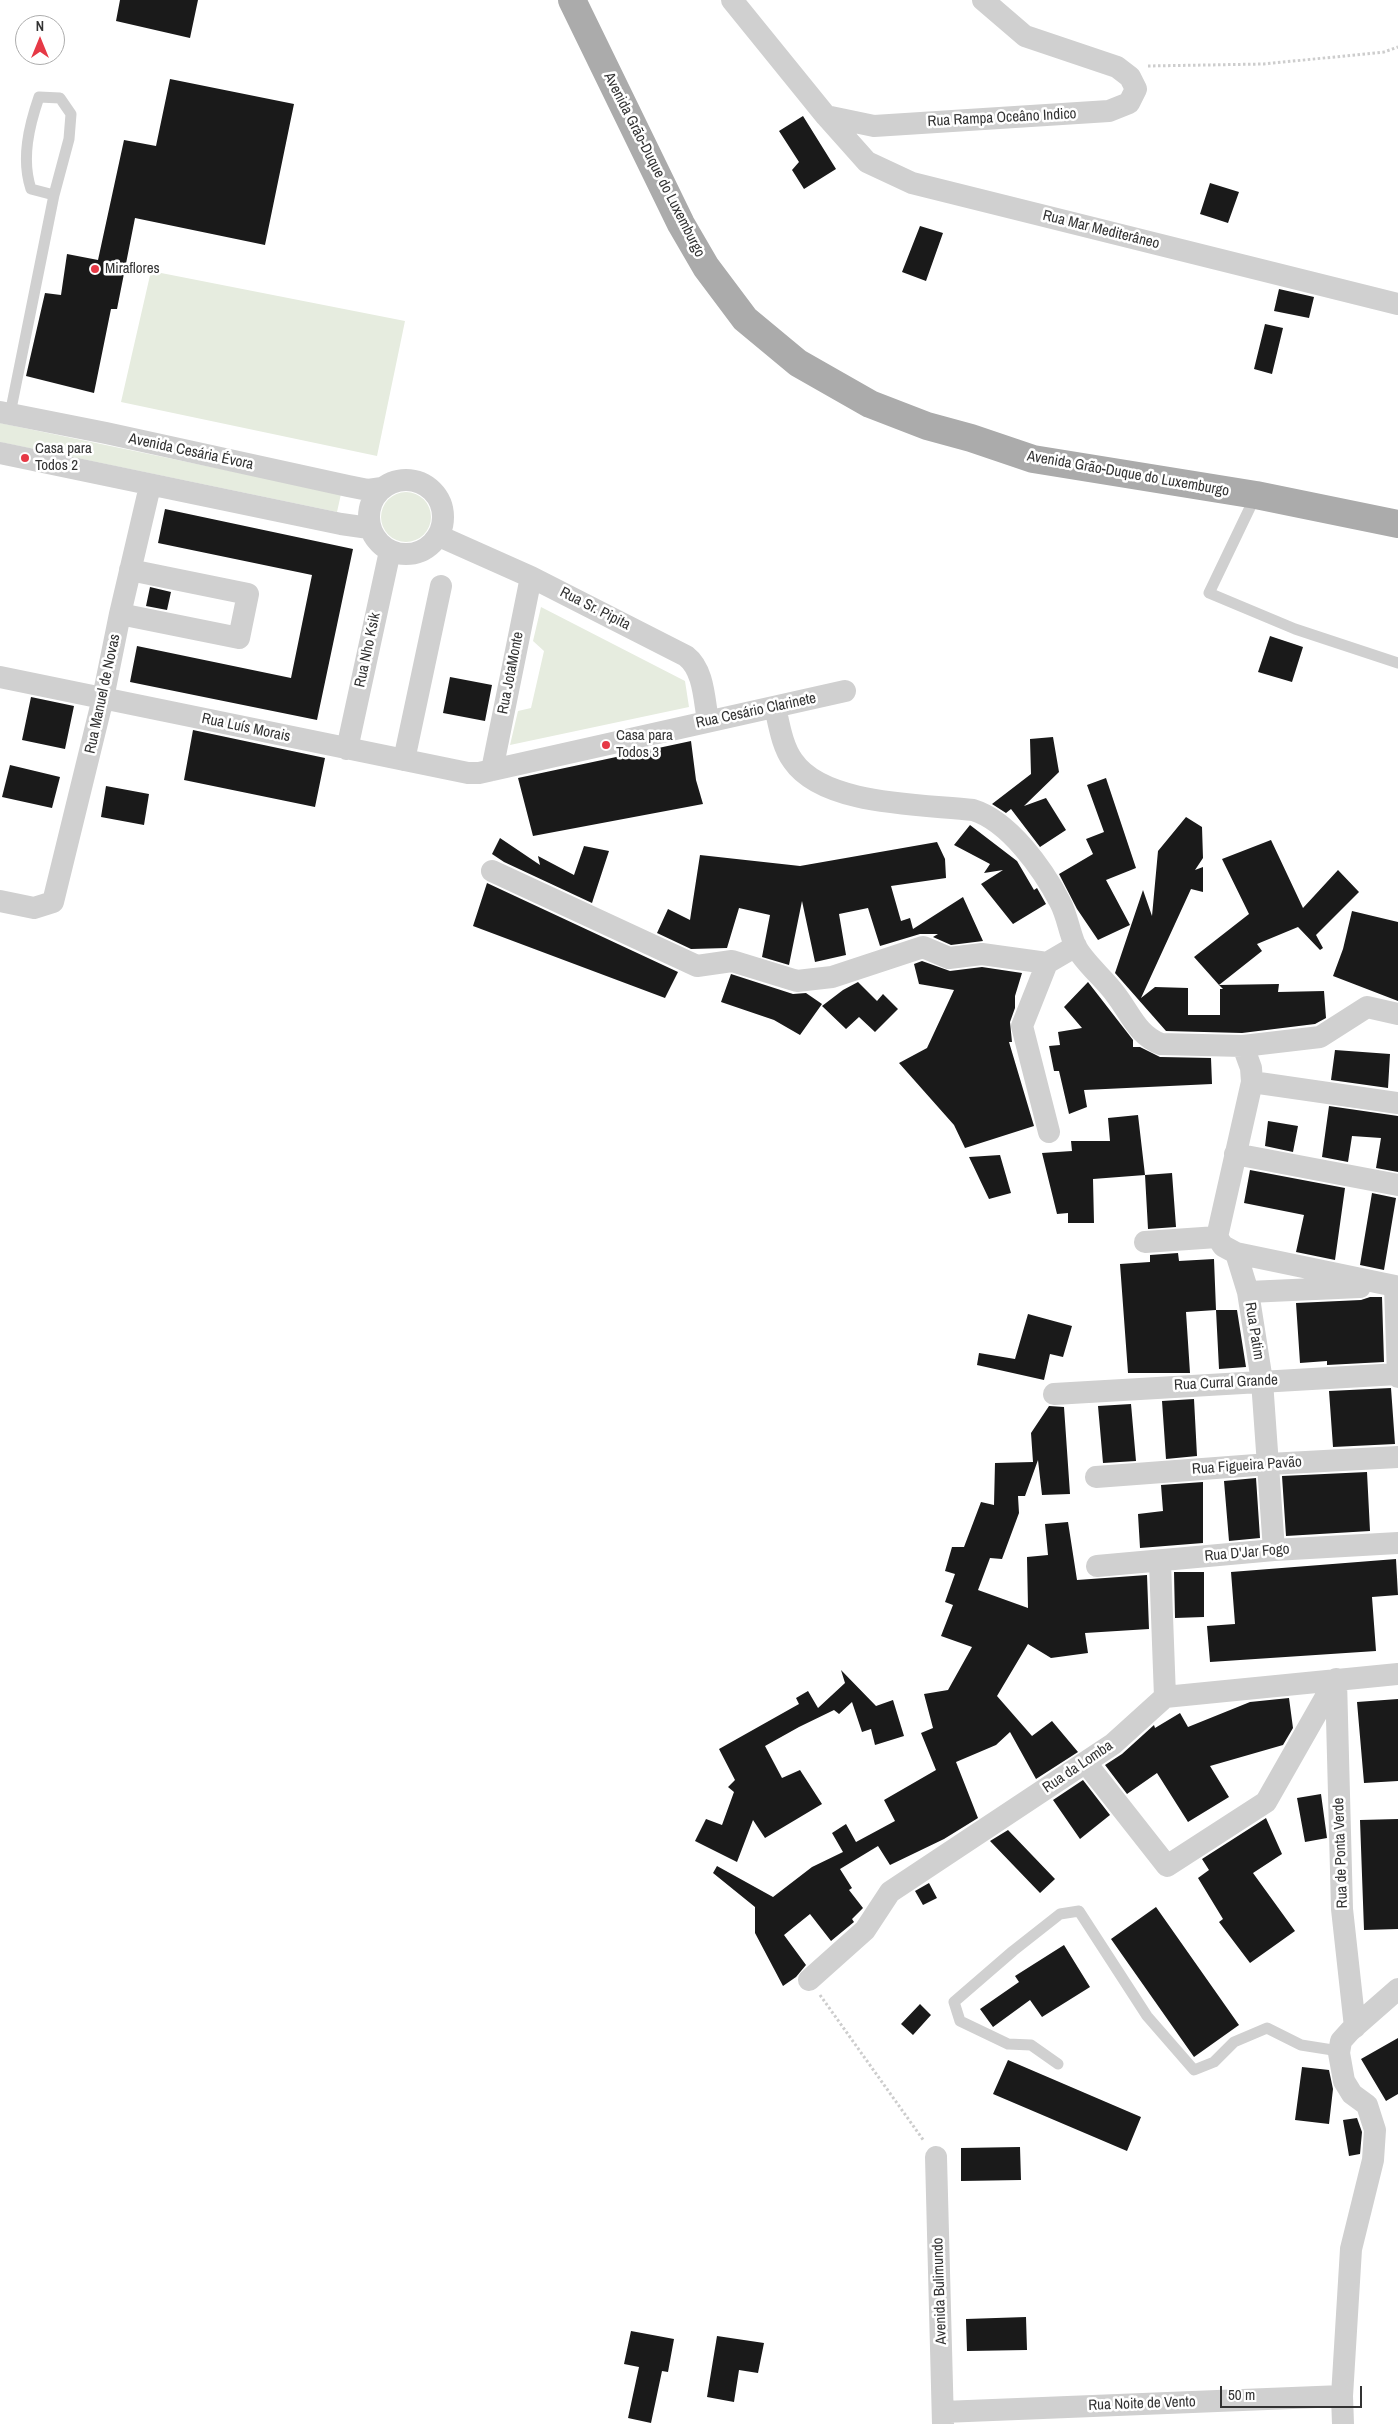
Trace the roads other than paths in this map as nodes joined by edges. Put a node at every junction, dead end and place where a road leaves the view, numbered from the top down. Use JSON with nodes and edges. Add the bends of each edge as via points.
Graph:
{"nodes":[{"id":1,"x":572,"y":0,"type":"edge"},
{"id":2,"x":732,"y":0,"type":"edge"},
{"id":3,"x":982,"y":0,"type":"edge"},
{"id":4,"x":826,"y":116,"type":"junction"},
{"id":5,"x":54,"y":195,"type":"junction"},
{"id":6,"x":1398,"y":304,"type":"edge"},
{"id":7,"x":5,"y":413,"type":"edge"},
{"id":8,"x":0,"y":453,"type":"edge"},
{"id":9,"x":150,"y":486,"type":"junction"},
{"id":10,"x":382,"y":488,"type":"junction"},
{"id":11,"x":1256,"y":496,"type":"junction"},
{"id":12,"x":1398,"y":524,"type":"edge"},
{"id":13,"x":369,"y":528,"type":"junction"},
{"id":14,"x":438,"y":536,"type":"junction"},
{"id":15,"x":390,"y":551,"type":"junction"},
{"id":16,"x":130,"y":570,"type":"junction"},
{"id":17,"x":531,"y":577,"type":"junction"},
{"id":18,"x":441,"y":586,"type":"dead end"},
{"id":19,"x":120,"y":614,"type":"junction"},
{"id":20,"x":1398,"y":663,"type":"edge"},
{"id":21,"x":0,"y":677,"type":"edge"},
{"id":22,"x":845,"y":691,"type":"dead end"},
{"id":23,"x":103,"y":698,"type":"junction"},
{"id":24,"x":775,"y":706,"type":"junction"},
{"id":25,"x":708,"y":721,"type":"junction"},
{"id":26,"x":347,"y":749,"type":"junction"},
{"id":27,"x":404,"y":760,"type":"junction"},
{"id":28,"x":492,"y":770,"type":"junction"},
{"id":29,"x":492,"y":871,"type":"dead end"},
{"id":30,"x":0,"y":901,"type":"edge"},
{"id":31,"x":1076,"y":946,"type":"junction"},
{"id":32,"x":1047,"y":963,"type":"junction"},
{"id":33,"x":1398,"y":1014,"type":"edge"},
{"id":34,"x":1243,"y":1046,"type":"junction"},
{"id":35,"x":1252,"y":1082,"type":"junction"},
{"id":36,"x":1398,"y":1103,"type":"edge"},
{"id":37,"x":1049,"y":1132,"type":"dead end"},
{"id":38,"x":1236,"y":1154,"type":"junction"},
{"id":39,"x":1398,"y":1186,"type":"edge"},
{"id":40,"x":1217,"y":1237,"type":"junction"},
{"id":41,"x":1145,"y":1242,"type":"dead end"},
{"id":42,"x":1236,"y":1253,"type":"junction"},
{"id":43,"x":1397,"y":1286,"type":"edge"},
{"id":44,"x":1248,"y":1292,"type":"junction"},
{"id":45,"x":1398,"y":1375,"type":"edge"},
{"id":46,"x":1262,"y":1381,"type":"junction"},
{"id":47,"x":1054,"y":1394,"type":"dead end"},
{"id":48,"x":1398,"y":1457,"type":"edge"},
{"id":49,"x":1269,"y":1464,"type":"junction"},
{"id":50,"x":1096,"y":1477,"type":"dead end"},
{"id":51,"x":1398,"y":1543,"type":"edge"},
{"id":52,"x":1274,"y":1550,"type":"junction"},
{"id":53,"x":1160,"y":1562,"type":"junction"},
{"id":54,"x":1097,"y":1566,"type":"dead end"},
{"id":55,"x":1398,"y":1674,"type":"edge"},
{"id":56,"x":1336,"y":1679,"type":"junction"},
{"id":57,"x":1165,"y":1697,"type":"junction"},
{"id":58,"x":1086,"y":1763,"type":"junction"},
{"id":59,"x":809,"y":1980,"type":"road end"},
{"id":60,"x":1398,"y":1989,"type":"edge"},
{"id":61,"x":1355,"y":2027,"type":"junction"},
{"id":62,"x":1339,"y":2050,"type":"junction"},
{"id":63,"x":1058,"y":2064,"type":"dead end"},
{"id":64,"x":936,"y":2157,"type":"road end"},
{"id":65,"x":1342,"y":2396,"type":"junction"},
{"id":66,"x":943,"y":2418,"type":"edge"},
{"id":67,"x":1343,"y":2424,"type":"edge"}],
"edges":[{"from":1,"to":11,"type":"main road","name":"Avenida Grão-Duque do Luxemburgo","via":[[681,224],[706,267],[746,319],[798,363],[870,404],[1033,460]]},
{"from":2,"to":4,"type":"street"},
{"from":3,"to":4,"type":"street","name":"Rua Rampa Oceâno Indico","via":[[1025,36],[1117,67],[1130,77],[1136,88],[1129,103],[1109,111],[874,126]]},
{"from":4,"to":6,"type":"street","name":"Rua Mar Mediterâneo","via":[[867,162],[912,183]]},
{"from":5,"to":5,"type":"lane","via":[[69,139],[71,114],[60,98],[38,97],[30,121],[25,172],[30,189]]},
{"from":5,"to":7,"type":"lane"},
{"from":7,"to":10,"type":"street","name":"Avenida Cesária Évora","via":[[368,490]]},
{"from":8,"to":9,"type":"street"},
{"from":9,"to":13,"type":"street"},
{"from":9,"to":16,"type":"street","name":"Rua Manuel de Novas"},
{"from":10,"to":13,"type":"street","via":[[369,506]]},
{"from":10,"to":14,"type":"street","via":[[405,479],[428,487],[442,506],[444,521]]},
{"from":11,"to":12,"type":"main road","name":"Avenida Grão-Duque do Luxemburgo"},
{"from":11,"to":20,"type":"lane","via":[[1209,593],[1295,629]]},
{"from":13,"to":15,"type":"street","via":[[381,545]]},
{"from":14,"to":15,"type":"street","via":[[432,544],[412,554]]},
{"from":14,"to":17,"type":"street","name":"Rua Sr. Pipita"},
{"from":15,"to":26,"type":"street","name":"Rua Nho Ksik"},
{"from":16,"to":19,"type":"street","name":"Rua Manuel de Novas"},
{"from":16,"to":19,"type":"street","via":[[248,594],[239,638]]},
{"from":17,"to":25,"type":"street","name":"Rua Sr. Pipita","via":[[693,662],[698,669]]},
{"from":17,"to":28,"type":"street","name":"Rua JotaMonte"},
{"from":18,"to":27,"type":"street"},
{"from":19,"to":23,"type":"street","name":"Rua Manuel de Novas"},
{"from":21,"to":23,"type":"street","name":"Rua Luís Morais"},
{"from":22,"to":24,"type":"street","name":"Rua Cesário Clarinete"},
{"from":23,"to":26,"type":"street","name":"Rua Luís Morais"},
{"from":23,"to":30,"type":"street","name":"Rua Manuel de Novas","via":[[53,902],[34,908]]},
{"from":24,"to":25,"type":"street","name":"Rua Cesário Clarinete"},
{"from":24,"to":31,"type":"street","via":[[786,749],[793,761],[812,778],[856,796],[890,803],[984,813],[1026,850],[1061,903]]},
{"from":25,"to":28,"type":"street","name":"Rua Cesário Clarinete"},
{"from":26,"to":27,"type":"street","name":"Rua Luís Morais"},
{"from":27,"to":28,"type":"street","name":"Rua Luís Morais","via":[[468,773]]},
{"from":29,"to":32,"type":"street","via":[[697,966],[732,960],[797,981],[832,977],[923,947],[949,958],[982,954]]},
{"from":31,"to":32,"type":"street"},
{"from":31,"to":34,"type":"street","via":[[1150,1040],[1161,1044]]},
{"from":32,"to":37,"type":"street","via":[[1022,1026]]},
{"from":33,"to":34,"type":"street","via":[[1367,1007],[1320,1037]]},
{"from":34,"to":35,"type":"street"},
{"from":35,"to":36,"type":"street"},
{"from":35,"to":38,"type":"street"},
{"from":38,"to":39,"type":"street"},
{"from":38,"to":40,"type":"street"},
{"from":40,"to":41,"type":"street"},
{"from":40,"to":42,"type":"street","via":[[1223,1246]]},
{"from":42,"to":43,"type":"street"},
{"from":42,"to":44,"type":"street","name":"Rua Patim"},
{"from":43,"to":44,"type":"street"},
{"from":43,"to":45,"type":"street"},
{"from":44,"to":46,"type":"street","name":"Rua Patim"},
{"from":45,"to":46,"type":"street","name":"Rua Curral Grande"},
{"from":46,"to":47,"type":"street","name":"Rua Curral Grande"},
{"from":46,"to":49,"type":"street","name":"Rua Patim"},
{"from":48,"to":49,"type":"street","name":"Rua Figueira Pavão"},
{"from":49,"to":50,"type":"street","name":"Rua Figueira Pavão"},
{"from":49,"to":52,"type":"street","name":"Rua Patim"},
{"from":51,"to":52,"type":"street","name":"Rua D'Jar Fogo"},
{"from":52,"to":53,"type":"street","name":"Rua D'Jar Fogo"},
{"from":53,"to":54,"type":"street","name":"Rua D'Jar Fogo"},
{"from":53,"to":57,"type":"street"},
{"from":55,"to":56,"type":"street"},
{"from":56,"to":57,"type":"street"},
{"from":56,"to":58,"type":"street","via":[[1266,1802],[1167,1866]]},
{"from":56,"to":61,"type":"street","name":"Rua de Ponta Verde","via":[[1342,1909]]},
{"from":57,"to":58,"type":"street","name":"Rua da Lomba","via":[[1114,1744]]},
{"from":58,"to":59,"type":"street","name":"Rua da Lomba","via":[[890,1892],[865,1930]]},
{"from":60,"to":61,"type":"street"},
{"from":61,"to":62,"type":"street","via":[[1342,2041]]},
{"from":62,"to":63,"type":"lane","via":[[1301,2045],[1267,2028],[1234,2042],[1214,2062],[1194,2070],[1147,2016],[1079,1910],[1060,1914],[954,2002],[960,2021],[1008,2044],[1031,2045]]},
{"from":62,"to":65,"type":"street","via":[[1344,2081],[1352,2094],[1367,2105],[1375,2130],[1373,2160],[1351,2249]]},
{"from":64,"to":66,"type":"street","name":"Avenida Bulimundo"},
{"from":65,"to":66,"type":"street","name":"Rua Noite de Vento"},
{"from":65,"to":67,"type":"street"}]}
